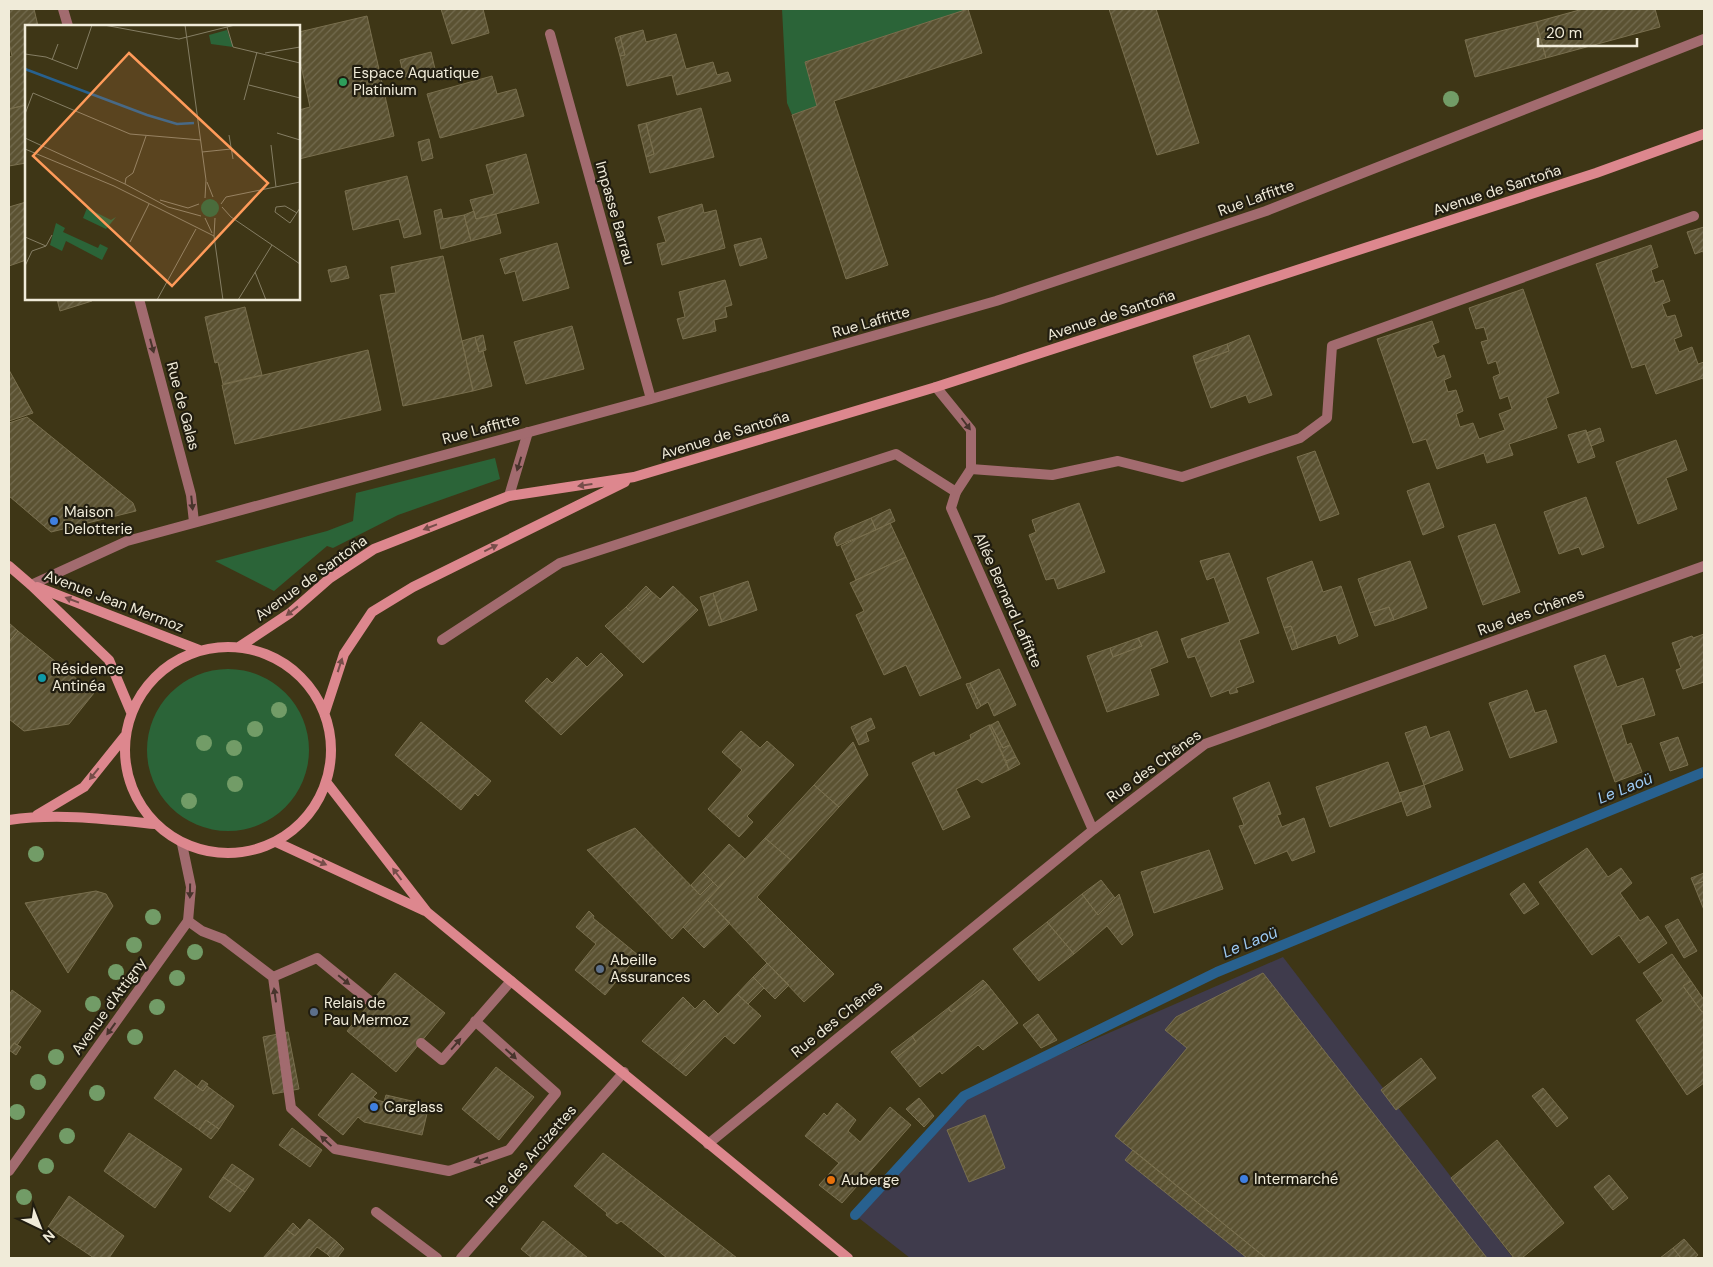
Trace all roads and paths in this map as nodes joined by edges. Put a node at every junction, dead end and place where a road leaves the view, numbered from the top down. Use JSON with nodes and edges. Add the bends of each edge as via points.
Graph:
{"nodes":[{"id":1,"x":63,"y":9,"type":"edge"},
{"id":2,"x":68,"y":25,"type":"edge"},
{"id":3,"x":550,"y":34,"type":"dead end"},
{"id":4,"x":1704,"y":39,"type":"edge"},
{"id":5,"x":1704,"y":127,"type":"edge"},
{"id":6,"x":1704,"y":134,"type":"edge"},
{"id":7,"x":1596,"y":174,"type":"junction"},
{"id":8,"x":1694,"y":216,"type":"dead end"},
{"id":9,"x":140,"y":300,"type":"edge"},
{"id":10,"x":936,"y":387,"type":"junction"},
{"id":11,"x":651,"y":399,"type":"junction"},
{"id":12,"x":528,"y":432,"type":"junction"},
{"id":13,"x":971,"y":470,"type":"junction"},
{"id":14,"x":634,"y":478,"type":"junction"},
{"id":15,"x":956,"y":492,"type":"junction"},
{"id":16,"x":509,"y":496,"type":"junction"},
{"id":17,"x":194,"y":522,"type":"junction"},
{"id":18,"x":9,"y":566,"type":"edge"},
{"id":19,"x":1704,"y":566,"type":"edge"},
{"id":20,"x":31,"y":585,"type":"junction"},
{"id":21,"x":442,"y":640,"type":"dead end"},
{"id":22,"x":238,"y":646,"type":"junction"},
{"id":23,"x":199,"y":650,"type":"junction"},
{"id":24,"x":131,"y":712,"type":"junction"},
{"id":25,"x":324,"y":712,"type":"junction"},
{"id":26,"x":125,"y":736,"type":"junction"},
{"id":27,"x":326,"y":783,"type":"junction"},
{"id":28,"x":36,"y":816,"type":"junction"},
{"id":29,"x":9,"y":820,"type":"edge"},
{"id":30,"x":155,"y":824,"type":"junction"},
{"id":31,"x":1093,"y":830,"type":"junction"},
{"id":32,"x":276,"y":842,"type":"junction"},
{"id":33,"x":182,"y":844,"type":"junction"},
{"id":34,"x":427,"y":912,"type":"junction"},
{"id":35,"x":188,"y":921,"type":"junction"},
{"id":36,"x":273,"y":977,"type":"junction"},
{"id":37,"x":511,"y":981,"type":"junction"},
{"id":38,"x":371,"y":1002,"type":"dead end"},
{"id":39,"x":475,"y":1021,"type":"junction"},
{"id":40,"x":421,"y":1043,"type":"dead end"},
{"id":41,"x":624,"y":1072,"type":"junction"},
{"id":42,"x":708,"y":1144,"type":"junction"},
{"id":43,"x":9,"y":1172,"type":"edge"},
{"id":44,"x":376,"y":1212,"type":"dead end"},
{"id":45,"x":437,"y":1258,"type":"edge"},
{"id":46,"x":461,"y":1258,"type":"edge"},
{"id":47,"x":848,"y":1258,"type":"edge"}],
"edges":[{"from":1,"to":2,"type":"street"},
{"from":3,"to":11,"type":"street","name":"Impasse Barrau"},
{"from":4,"to":11,"type":"street","name":"Rue Laffitte","via":[[1266,211],[978,306]]},
{"from":5,"to":7,"type":"main road","name":"Avenue de Santoña"},
{"from":6,"to":7,"type":"main road","name":"Avenue de Santoña"},
{"from":7,"to":10,"type":"main road","name":"Avenue de Santoña"},
{"from":8,"to":13,"type":"street","via":[[1332,346],[1327,418],[1300,438],[1182,477],[1118,461],[1052,475]]},
{"from":9,"to":17,"type":"street","name":"Rue de Galas","one_way":true,"via":[[191,495]]},
{"from":10,"to":13,"type":"street","one_way":true,"via":[[971,430]]},
{"from":10,"to":14,"type":"main road","name":"Avenue de Santoña"},
{"from":11,"to":12,"type":"street","name":"Rue Laffitte"},
{"from":12,"to":16,"type":"street","one_way":true},
{"from":12,"to":17,"type":"street","name":"Rue Laffitte"},
{"from":13,"to":15,"type":"street"},
{"from":14,"to":16,"type":"main road","name":"Avenue de Santoña","one_way":true},
{"from":25,"to":14,"type":"main road","name":"Avenue de Santoña","one_way":true,"via":[[344,654],[372,612],[413,586]]},
{"from":15,"to":21,"type":"street","via":[[896,454],[560,562]]},
{"from":15,"to":31,"type":"street","name":"Allée Bernard Laffitte","via":[[951,508]]},
{"from":16,"to":22,"type":"main road","name":"Avenue de Santoña","one_way":true,"via":[[374,549],[330,578],[290,612]]},
{"from":17,"to":20,"type":"street","name":"Rue Laffitte","via":[[127,540]]},
{"from":18,"to":20,"type":"main road"},
{"from":19,"to":31,"type":"street","name":"Rue des Chênes","via":[[1204,744]]},
{"from":23,"to":20,"type":"main road","name":"Avenue Jean Mermoz","one_way":true},
{"from":20,"to":24,"type":"main road","name":"Avenue Jean Mermoz","via":[[109,660]]},
{"from":22,"to":23,"type":"main road"},
{"from":22,"to":25,"type":"main road","via":[[266,653],[291,667],[310,687]]},
{"from":23,"to":24,"type":"main road","via":[[170,664],[147,684]]},
{"from":24,"to":26,"type":"main road"},
{"from":25,"to":27,"type":"main road","via":[[332,747]]},
{"from":26,"to":28,"type":"main road","one_way":true,"via":[[84,787]]},
{"from":26,"to":30,"type":"main road","via":[[125,768],[136,798]]},
{"from":27,"to":32,"type":"main road","via":[[315,806],[298,827]]},
{"from":34,"to":27,"type":"main road","one_way":true},
{"from":28,"to":29,"type":"main road"},
{"from":28,"to":30,"type":"main road"},
{"from":30,"to":33,"type":"main road"},
{"from":31,"to":42,"type":"street","name":"Rue des Chênes"},
{"from":32,"to":33,"type":"main road","via":[[246,852],[215,854]]},
{"from":32,"to":34,"type":"main road","one_way":true},
{"from":33,"to":35,"type":"street","one_way":true,"via":[[191,887]]},
{"from":34,"to":37,"type":"main road"},
{"from":35,"to":36,"type":"street","via":[[223,939]]},
{"from":35,"to":43,"type":"street","name":"Avenue d'Attigny","one_way":true},
{"from":36,"to":38,"type":"street","one_way":true,"via":[[317,958]]},
{"from":39,"to":36,"type":"street","one_way":true,"via":[[556,1093],[509,1150],[449,1171],[335,1149],[291,1108]]},
{"from":37,"to":39,"type":"street"},
{"from":37,"to":41,"type":"main road"},
{"from":40,"to":39,"type":"street","one_way":true,"via":[[442,1060]]},
{"from":41,"to":42,"type":"main road"},
{"from":41,"to":46,"type":"street","name":"Rue des Arcizettes"},
{"from":42,"to":47,"type":"main road"},
{"from":44,"to":45,"type":"street"}]}
